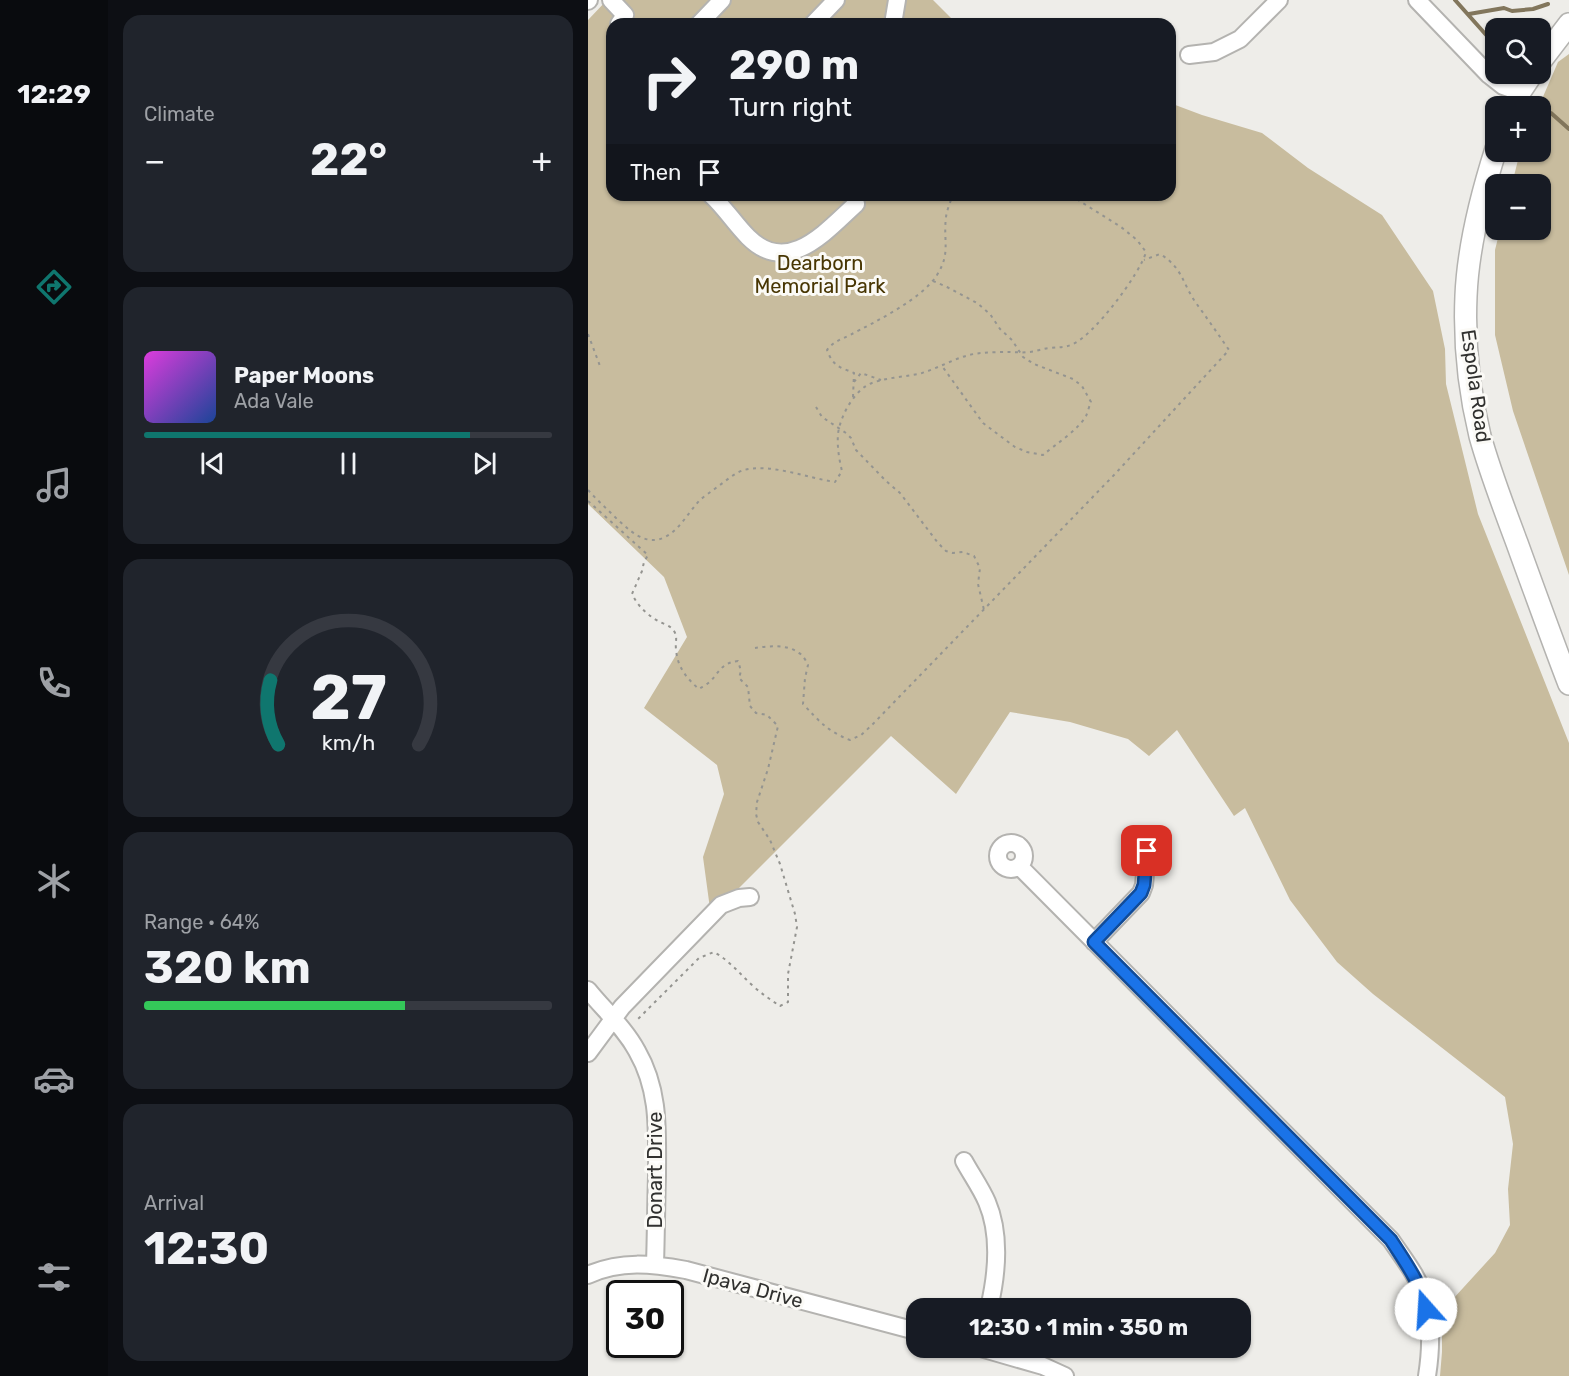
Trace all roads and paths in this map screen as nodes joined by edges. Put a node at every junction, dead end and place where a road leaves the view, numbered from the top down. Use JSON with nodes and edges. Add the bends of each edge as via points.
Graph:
{"nodes":[{"id":1,"x":611,"y":0,"type":"edge"},
{"id":2,"x":722,"y":0,"type":"edge"},
{"id":3,"x":836,"y":0,"type":"edge"},
{"id":4,"x":897,"y":0,"type":"edge"},
{"id":5,"x":1279,"y":0,"type":"edge"},
{"id":6,"x":1417,"y":0,"type":"edge"},
{"id":7,"x":624,"y":18,"type":"edge"},
{"id":8,"x":705,"y":18,"type":"edge"},
{"id":9,"x":819,"y":18,"type":"edge"},
{"id":10,"x":894,"y":18,"type":"edge"},
{"id":11,"x":1569,"y":24,"type":"edge"},
{"id":12,"x":1551,"y":48,"type":"edge"},
{"id":13,"x":1189,"y":55,"type":"dead end"},
{"id":14,"x":1514,"y":96,"type":"edge"},
{"id":15,"x":1492,"y":162,"type":"edge"},
{"id":16,"x":716,"y":201,"type":"edge"},
{"id":17,"x":855,"y":201,"type":"edge"},
{"id":18,"x":951,"y":201,"type":"edge"},
{"id":19,"x":1080,"y":201,"type":"edge"},
{"id":20,"x":1144,"y":260,"type":"junction"},
{"id":21,"x":933,"y":281,"type":"junction"},
{"id":22,"x":588,"y":335,"type":"edge"},
{"id":23,"x":600,"y":366,"type":"dead end"},
{"id":24,"x":942,"y":366,"type":"junction"},
{"id":25,"x":881,"y":381,"type":"junction"},
{"id":26,"x":854,"y":382,"type":"junction"},
{"id":27,"x":853,"y":397,"type":"junction"},
{"id":28,"x":816,"y":407,"type":"dead end"},
{"id":29,"x":588,"y":490,"type":"edge"},
{"id":30,"x":588,"y":501,"type":"edge"},
{"id":31,"x":984,"y":610,"type":"junction"},
{"id":32,"x":755,"y":648,"type":"dead end"},
{"id":33,"x":1569,"y":684,"type":"edge"},
{"id":34,"x":1147,"y":851,"type":"dead end"},
{"id":35,"x":1020,"y":867,"type":"dead end"},
{"id":36,"x":750,"y":897,"type":"dead end"},
{"id":37,"x":1094,"y":942,"type":"junction"},
{"id":38,"x":588,"y":990,"type":"edge"},
{"id":39,"x":614,"y":1019,"type":"junction"},
{"id":40,"x":637,"y":1020,"type":"dead end"},
{"id":41,"x":588,"y":1053,"type":"edge"},
{"id":42,"x":964,"y":1161,"type":"dead end"},
{"id":43,"x":655,"y":1264,"type":"junction"},
{"id":44,"x":588,"y":1275,"type":"edge"},
{"id":45,"x":991,"y":1298,"type":"edge"},
{"id":46,"x":906,"y":1328,"type":"edge"},
{"id":47,"x":1016,"y":1358,"type":"edge"},
{"id":48,"x":1065,"y":1376,"type":"edge"},
{"id":49,"x":1427,"y":1376,"type":"edge"}],
"edges":[{"from":1,"to":7,"type":"street"},
{"from":2,"to":8,"type":"street"},
{"from":3,"to":9,"type":"street"},
{"from":4,"to":10,"type":"street"},
{"from":5,"to":13,"type":"street","via":[[1239,39],[1214,52]]},
{"from":6,"to":14,"type":"street"},
{"from":11,"to":12,"type":"main road"},
{"from":15,"to":33,"type":"main road","name":"Espola Road","via":[[1480,205],[1468,277],[1466,326],[1473,397],[1497,491]]},
{"from":16,"to":17,"type":"street","via":[[748,237],[762,248],[780,253],[814,241]]},
{"from":18,"to":21,"type":"path","via":[[946,216],[946,258]]},
{"from":19,"to":20,"type":"path","via":[[1137,240],[1146,252]]},
{"from":20,"to":24,"type":"path","via":[[1104,316],[1076,343],[1027,353],[979,353]]},
{"from":20,"to":31,"type":"path","via":[[1160,254],[1170,261],[1229,350]]},
{"from":21,"to":24,"type":"path","via":[[977,303],[1023,357],[1073,379],[1091,402],[1076,428],[1043,455],[1027,452],[982,423]]},
{"from":21,"to":26,"type":"path","via":[[914,299],[832,343],[827,350],[831,361],[854,373]]},
{"from":22,"to":23,"type":"path"},
{"from":24,"to":25,"type":"path"},
{"from":25,"to":26,"type":"path","via":[[861,373]]},
{"from":25,"to":27,"type":"path","via":[[863,387]]},
{"from":26,"to":27,"type":"path"},
{"from":27,"to":29,"type":"path","via":[[840,425],[842,471],[835,482],[794,472],[744,470],[701,499],[675,530],[664,538],[649,540],[634,534]]},
{"from":28,"to":31,"type":"path","via":[[822,417],[851,438],[856,450],[900,493],[946,551],[974,556],[980,568],[978,584]]},
{"from":30,"to":40,"type":"path","via":[[648,555],[632,594],[644,611],[672,628],[677,659],[689,681],[699,688],[730,662],[738,661],[739,678],[748,687],[750,706],[778,726],[756,814],[780,864],[797,927],[788,975],[788,1002],[780,1006],[714,952],[699,958]]},
{"from":31,"to":32,"type":"path","via":[[871,726],[849,740],[835,735],[803,704],[808,664],[800,653],[787,647]]},
{"from":34,"to":37,"type":"street","via":[[1141,893]]},
{"from":35,"to":37,"type":"street"},
{"from":36,"to":39,"type":"street","via":[[721,905]]},
{"from":37,"to":49,"type":"street","via":[[1391,1240],[1424,1296],[1429,1322]]},
{"from":38,"to":39,"type":"street","name":"Donart Drive"},
{"from":39,"to":41,"type":"street"},
{"from":39,"to":43,"type":"street","name":"Donart Drive","via":[[638,1051],[650,1078],[656,1106]]},
{"from":42,"to":45,"type":"street","via":[[987,1202],[994,1225],[997,1267]]},
{"from":43,"to":44,"type":"street","name":"Ipava Drive","via":[[618,1266]]},
{"from":43,"to":46,"type":"street","name":"Ipava Drive"},
{"from":47,"to":48,"type":"street"}]}
